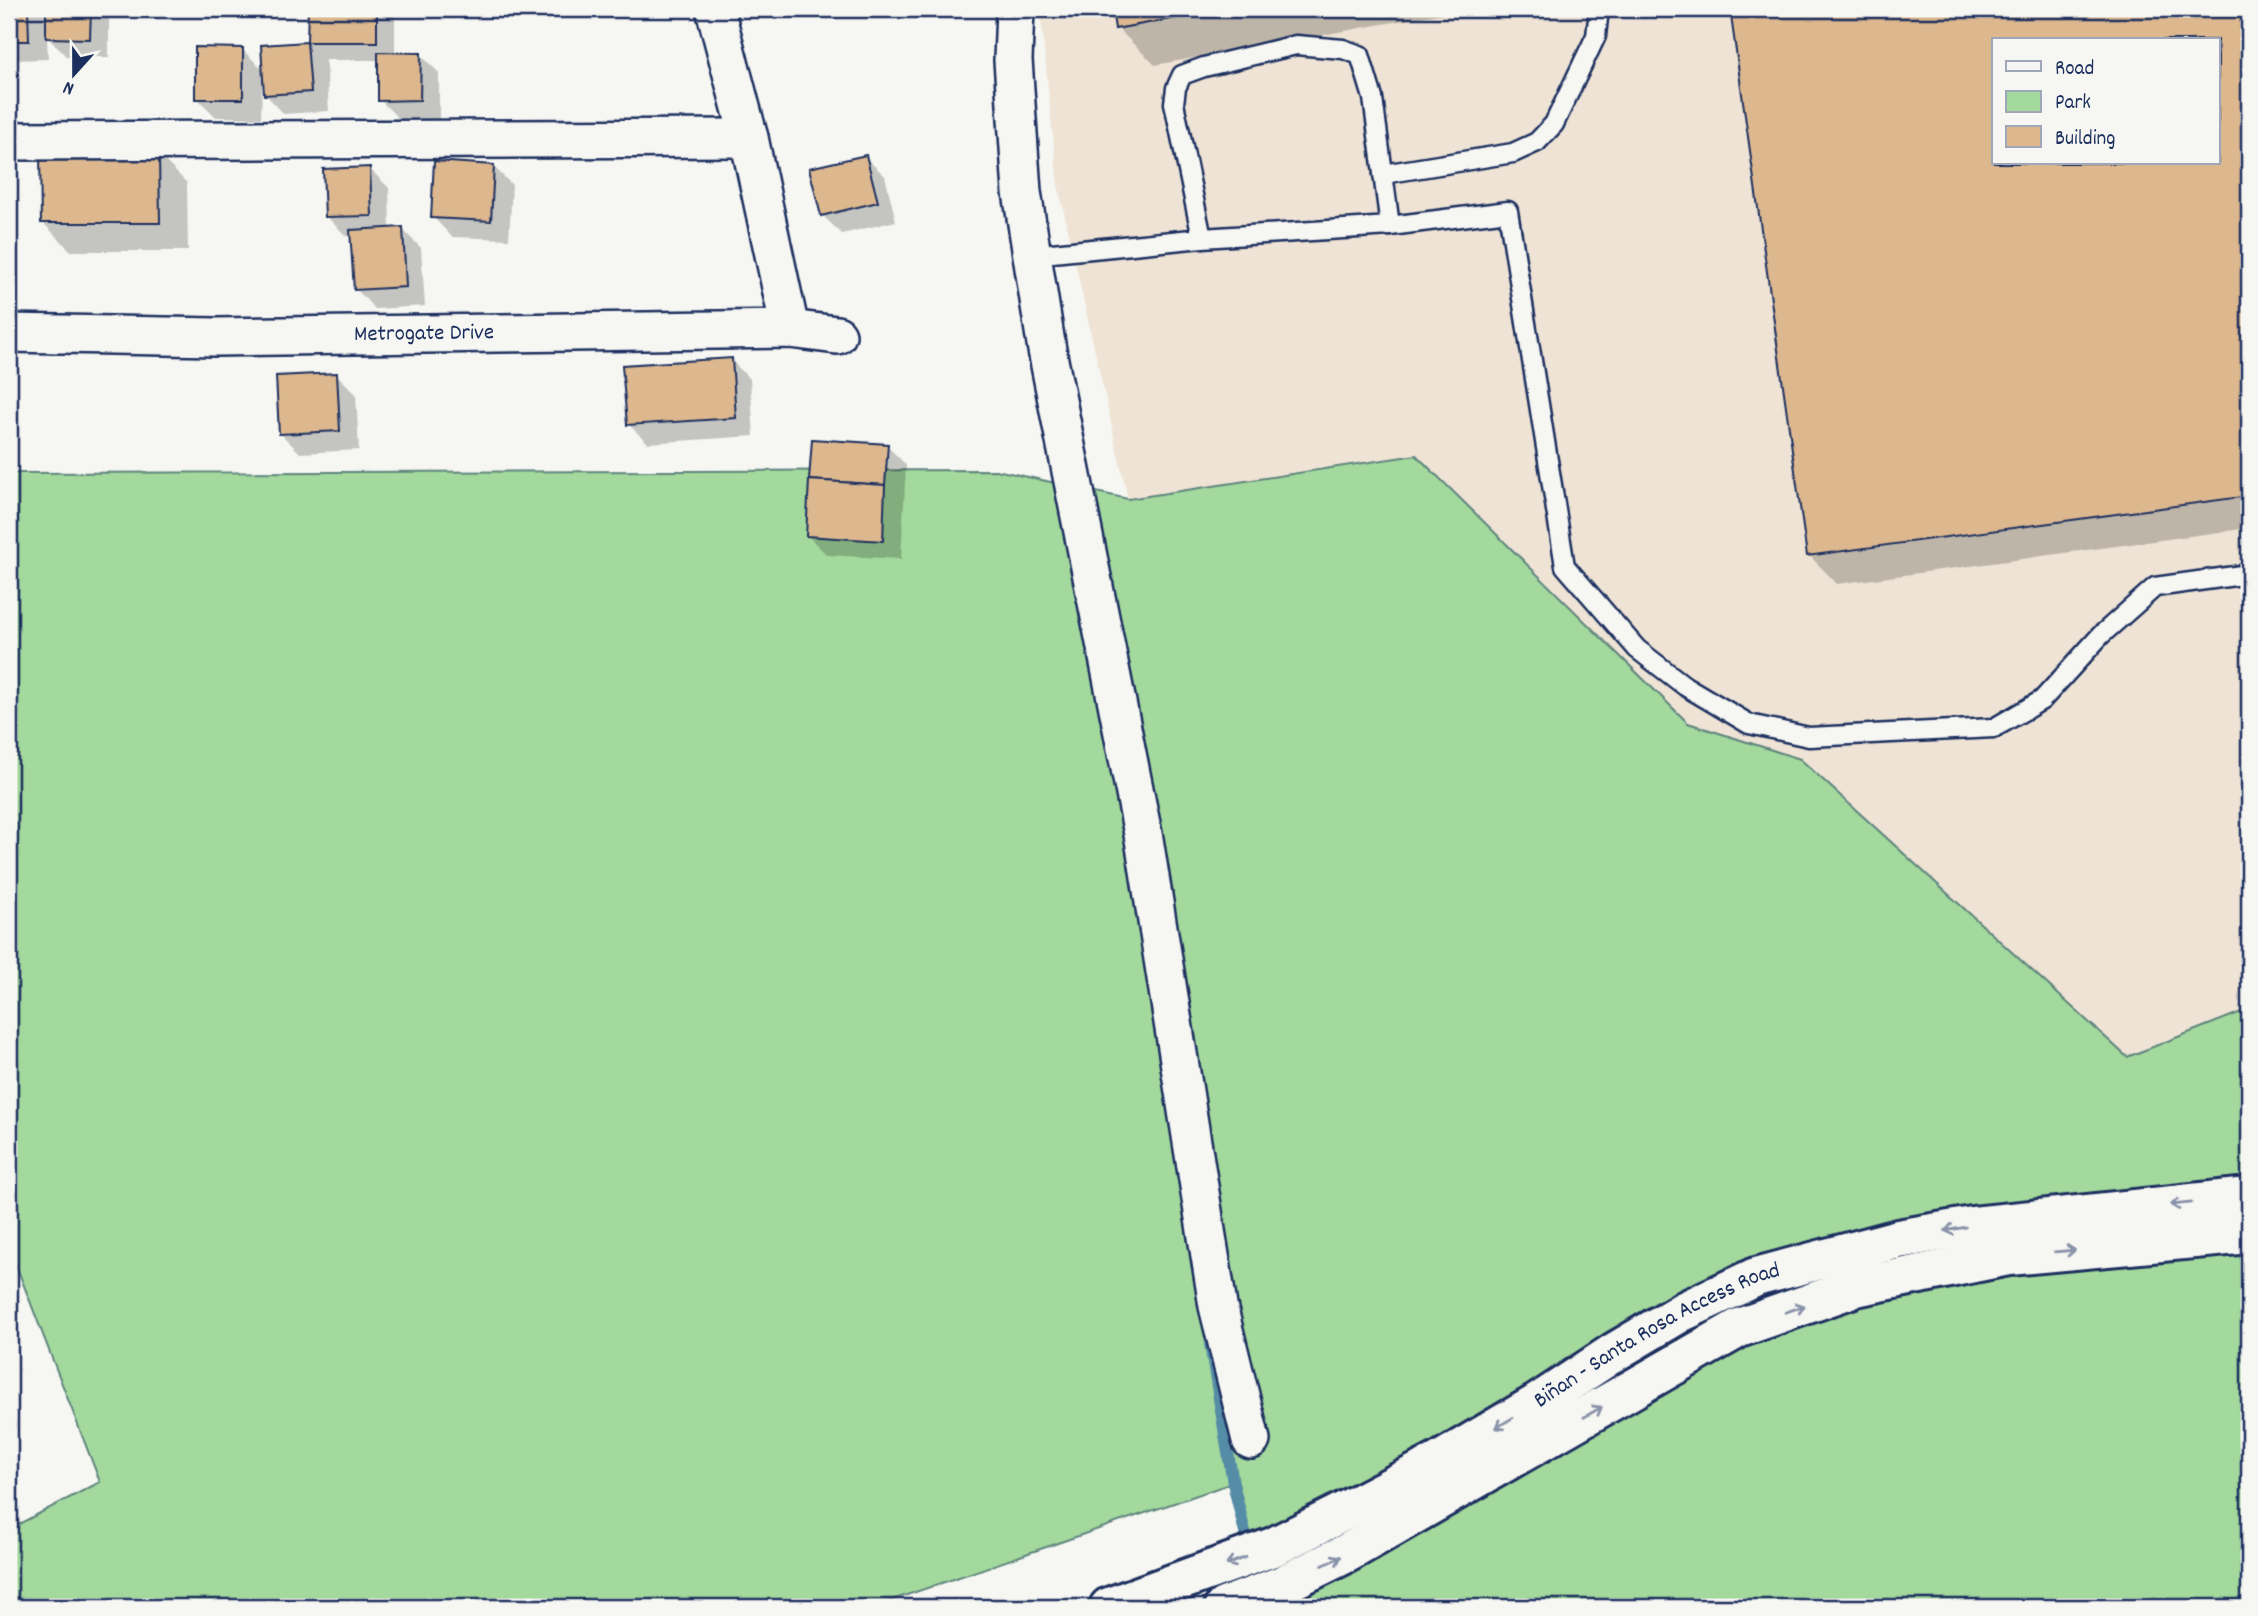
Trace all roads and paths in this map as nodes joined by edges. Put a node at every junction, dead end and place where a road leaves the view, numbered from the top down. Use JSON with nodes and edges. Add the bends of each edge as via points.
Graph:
{"nodes":[{"id":1,"x":715,"y":9,"type":"edge"},
{"id":2,"x":1015,"y":9,"type":"edge"},
{"id":3,"x":1600,"y":9,"type":"edge"},
{"id":4,"x":749,"y":138,"type":"junction"},
{"id":5,"x":9,"y":141,"type":"edge"},
{"id":6,"x":1382,"y":174,"type":"junction"},
{"id":7,"x":1390,"y":226,"type":"junction"},
{"id":8,"x":1202,"y":239,"type":"junction"},
{"id":9,"x":1032,"y":255,"type":"junction"},
{"id":10,"x":790,"y":329,"type":"junction"},
{"id":11,"x":9,"y":333,"type":"edge"},
{"id":12,"x":837,"y":335,"type":"dead end"},
{"id":13,"x":2249,"y":575,"type":"edge"},
{"id":14,"x":2249,"y":1197,"type":"edge"},
{"id":15,"x":2249,"y":1234,"type":"edge"},
{"id":16,"x":2006,"y":1240,"type":"junction"},
{"id":17,"x":1251,"y":1440,"type":"dead end"},
{"id":18,"x":1273,"y":1547,"type":"junction"},
{"id":19,"x":1282,"y":1585,"type":"junction"},
{"id":20,"x":1109,"y":1607,"type":"edge"},
{"id":21,"x":1224,"y":1607,"type":"edge"}],
"edges":[{"from":1,"to":4,"type":"street"},
{"from":2,"to":9,"type":"street","via":[[1013,60],[1021,179]]},
{"from":3,"to":6,"type":"lane","via":[[1597,36],[1554,124],[1537,142],[1513,153]]},
{"from":4,"to":5,"type":"street"},
{"from":4,"to":10,"type":"street"},
{"from":6,"to":7,"type":"lane"},
{"from":6,"to":8,"type":"lane","via":[[1373,98],[1360,55],[1296,45],[1193,71],[1182,75],[1174,103]]},
{"from":7,"to":8,"type":"lane"},
{"from":7,"to":13,"type":"lane","via":[[1508,211],[1565,566],[1637,649],[1685,687],[1748,724],[1809,737],[1994,727],[2042,700],[2101,635],[2155,587]]},
{"from":8,"to":9,"type":"lane"},
{"from":9,"to":17,"type":"street","via":[[1059,418],[1144,839],[1219,1307]]},
{"from":10,"to":11,"type":"street","name":"Metrogate Drive","via":[[216,337]]},
{"from":10,"to":12,"type":"street","name":"Metrogate Drive"},
{"from":14,"to":16,"type":"main road","name":"Biñan - Santa Rosa Access Road","one_way":true},
{"from":16,"to":15,"type":"main road","name":"Biñan - Santa Rosa Access Road","one_way":true},
{"from":16,"to":18,"type":"main road","name":"Biñan - Santa Rosa Access Road","one_way":true,"via":[[1973,1226],[1898,1239],[1756,1278],[1682,1312],[1440,1461]]},
{"from":19,"to":16,"type":"main road","name":"Biñan - Santa Rosa Access Road","one_way":true,"via":[[1347,1553],[1740,1328]]},
{"from":18,"to":19,"type":"main road"},
{"from":18,"to":20,"type":"main road","name":"Biñan - Santa Rosa Access Road","one_way":true},
{"from":19,"to":21,"type":"main road","name":"Biñan - Santa Rosa Access Road"}]}
